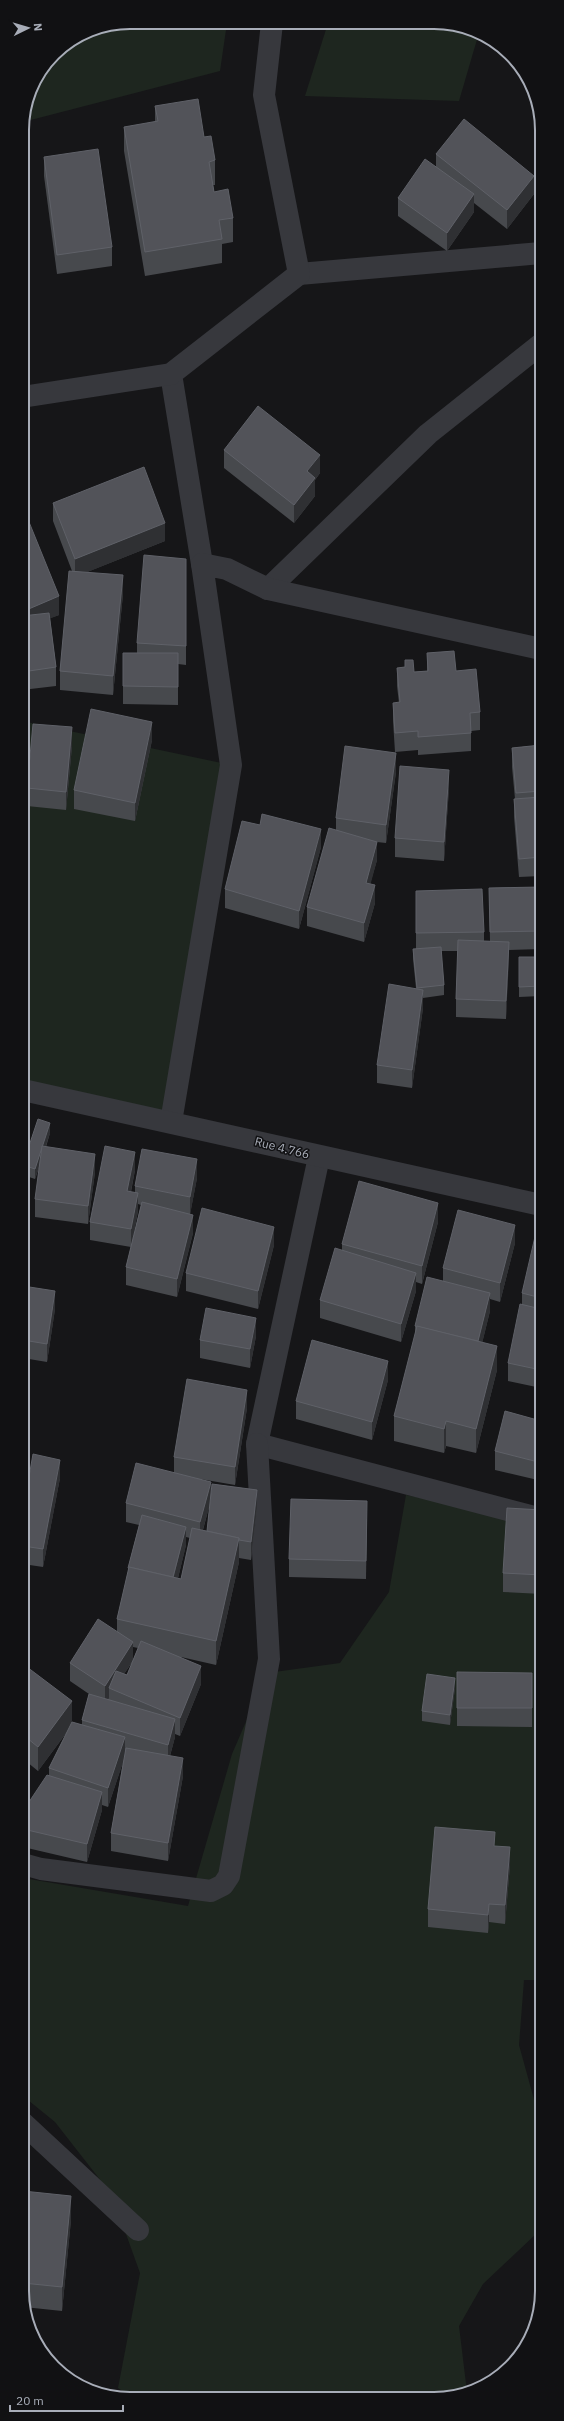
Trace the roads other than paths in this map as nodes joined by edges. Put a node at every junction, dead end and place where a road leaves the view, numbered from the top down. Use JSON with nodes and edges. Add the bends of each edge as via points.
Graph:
{"nodes":[{"id":1,"x":271,"y":29,"type":"edge"},
{"id":2,"x":535,"y":254,"type":"edge"},
{"id":3,"x":299,"y":274,"type":"junction"},
{"id":4,"x":535,"y":349,"type":"edge"},
{"id":5,"x":171,"y":374,"type":"junction"},
{"id":6,"x":29,"y":396,"type":"edge"},
{"id":7,"x":202,"y":564,"type":"junction"},
{"id":8,"x":268,"y":589,"type":"junction"},
{"id":9,"x":535,"y":648,"type":"edge"},
{"id":10,"x":29,"y":1095,"type":"edge"},
{"id":11,"x":171,"y":1122,"type":"junction"},
{"id":12,"x":319,"y":1157,"type":"junction"},
{"id":13,"x":535,"y":1204,"type":"edge"},
{"id":14,"x":257,"y":1444,"type":"junction"},
{"id":15,"x":535,"y":1517,"type":"edge"},
{"id":16,"x":29,"y":1866,"type":"edge"},
{"id":17,"x":29,"y":2129,"type":"edge"},
{"id":18,"x":138,"y":2230,"type":"dead end"}],
"edges":[{"from":1,"to":3,"type":"street","via":[[264,95]]},
{"from":2,"to":3,"type":"street"},
{"from":3,"to":5,"type":"street"},
{"from":4,"to":8,"type":"street","via":[[428,434]]},
{"from":5,"to":6,"type":"street"},
{"from":5,"to":7,"type":"street"},
{"from":7,"to":8,"type":"street","via":[[227,570]]},
{"from":7,"to":11,"type":"street","via":[[231,765]]},
{"from":8,"to":9,"type":"street"},
{"from":10,"to":11,"type":"street","name":"Rue 4.766"},
{"from":11,"to":12,"type":"street","name":"Rue 4.766"},
{"from":12,"to":13,"type":"street","name":"Rue 4.766"},
{"from":12,"to":14,"type":"street"},
{"from":14,"to":15,"type":"street"},
{"from":14,"to":16,"type":"street","via":[[269,1659],[229,1876],[223,1885],[211,1891]]},
{"from":17,"to":18,"type":"street"}]}
